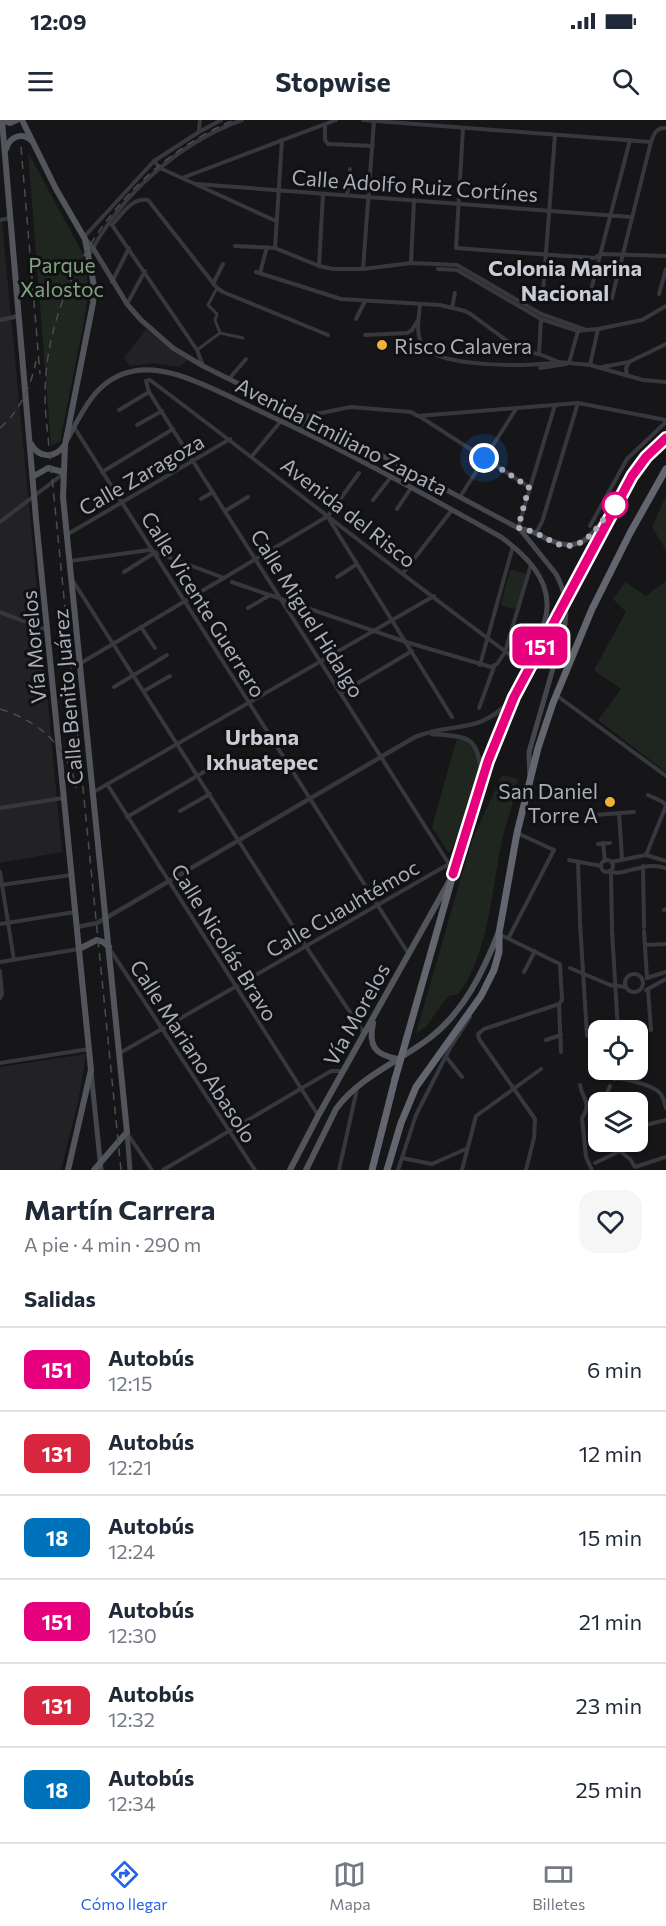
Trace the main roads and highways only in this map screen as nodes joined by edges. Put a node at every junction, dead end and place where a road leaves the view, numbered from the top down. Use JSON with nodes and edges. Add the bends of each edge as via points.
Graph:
{"nodes":[{"id":1,"x":3,"y":120,"type":"edge"},
{"id":2,"x":17,"y":120,"type":"edge"},
{"id":3,"x":22,"y":120,"type":"edge"},
{"id":4,"x":34,"y":144,"type":"junction"},
{"id":5,"x":4,"y":156,"type":"edge"},
{"id":6,"x":84,"y":238,"type":"junction"},
{"id":7,"x":72,"y":426,"type":"junction"},
{"id":8,"x":666,"y":438,"type":"edge"},
{"id":9,"x":31,"y":444,"type":"junction"},
{"id":10,"x":65,"y":445,"type":"junction"},
{"id":11,"x":666,"y":469,"type":"edge"},
{"id":12,"x":63,"y":473,"type":"junction"},
{"id":13,"x":34,"y":476,"type":"junction"},
{"id":14,"x":621,"y":495,"type":"junction"},
{"id":15,"x":518,"y":528,"type":"junction"},
{"id":16,"x":536,"y":654,"type":"junction"},
{"id":17,"x":530,"y":782,"type":"junction"},
{"id":18,"x":453,"y":874,"type":"junction"},
{"id":19,"x":499,"y":933,"type":"junction"},
{"id":20,"x":109,"y":948,"type":"junction"},
{"id":21,"x":79,"y":949,"type":"junction"},
{"id":22,"x":375,"y":1014,"type":"junction"},
{"id":23,"x":398,"y":1059,"type":"junction"},
{"id":24,"x":91,"y":1070,"type":"junction"},
{"id":25,"x":127,"y":1132,"type":"junction"},
{"id":26,"x":100,"y":1162,"type":"junction"},
{"id":27,"x":68,"y":1170,"type":"edge"},
{"id":28,"x":94,"y":1170,"type":"edge"},
{"id":29,"x":101,"y":1170,"type":"edge"},
{"id":30,"x":130,"y":1170,"type":"edge"},
{"id":31,"x":290,"y":1170,"type":"edge"},
{"id":32,"x":306,"y":1170,"type":"edge"},
{"id":33,"x":372,"y":1170,"type":"edge"},
{"id":34,"x":387,"y":1170,"type":"edge"}],
"edges":[{"from":1,"to":2,"type":"main road"},
{"from":1,"to":5,"type":"main road","name":"Vía Morelos"},
{"from":3,"to":4,"type":"main road"},
{"from":4,"to":5,"type":"main road","via":[[28,137],[16,136],[8,142]]},
{"from":4,"to":6,"type":"main road"},
{"from":5,"to":9,"type":"main road","name":"Vía Morelos"},
{"from":6,"to":7,"type":"main road","via":[[94,286],[93,303]]},
{"from":6,"to":15,"type":"main road","name":"Avenida Emiliano Zapata","via":[[127,304],[159,338],[202,366]]},
{"from":7,"to":10,"type":"main road"},
{"from":7,"to":16,"type":"main road","name":"Avenida Emiliano Zapata","via":[[97,390],[121,375],[146,369],[197,382],[299,429],[501,537],[532,564],[547,596],[546,618]]},
{"from":8,"to":14,"type":"highway","via":[[640,465]]},
{"from":9,"to":10,"type":"main road","via":[[46,456],[59,452]]},
{"from":9,"to":13,"type":"main road","name":"Vía Morelos"},
{"from":10,"to":12,"type":"main road"},
{"from":11,"to":17,"type":"highway","via":[[592,609],[556,695]]},
{"from":12,"to":13,"type":"main road","via":[[48,468]]},
{"from":12,"to":20,"type":"main road","name":"Calle Benito Juárez"},
{"from":13,"to":21,"type":"main road","name":"Vía Morelos"},
{"from":14,"to":15,"type":"main road","via":[[594,532],[580,544],[558,544]]},
{"from":14,"to":16,"type":"highway"},
{"from":15,"to":17,"type":"main road","bridge":true,"via":[[556,574],[566,604],[564,630],[529,752]]},
{"from":16,"to":18,"type":"highway","via":[[495,740],[452,864]]},
{"from":17,"to":19,"type":"highway"},
{"from":18,"to":22,"type":"main road","name":"Vía Morelos"},
{"from":18,"to":33,"type":"highway","bridge":true},
{"from":19,"to":23,"type":"main road","name":"Vía Morelos","via":[[475,985],[455,1014],[432,1036]]},
{"from":19,"to":34,"type":"highway","via":[[494,970],[475,1005],[416,1087]]},
{"from":20,"to":21,"type":"main road","via":[[97,940]]},
{"from":20,"to":25,"type":"main road","name":"Calle Benito Juárez"},
{"from":21,"to":24,"type":"main road","name":"Vía Morelos"},
{"from":22,"to":23,"type":"main road","via":[[371,1042],[380,1053]]},
{"from":22,"to":31,"type":"main road","name":"Vía Morelos"},
{"from":23,"to":32,"type":"main road","name":"Vía Morelos","via":[[357,1086],[336,1109]]},
{"from":24,"to":26,"type":"main road","name":"Vía Morelos"},
{"from":24,"to":27,"type":"main road"},
{"from":25,"to":26,"type":"main road"},
{"from":25,"to":30,"type":"main road","name":"Calle Benito Juárez"},
{"from":26,"to":28,"type":"main road"},
{"from":26,"to":29,"type":"main road","name":"Vía Morelos"}]}
